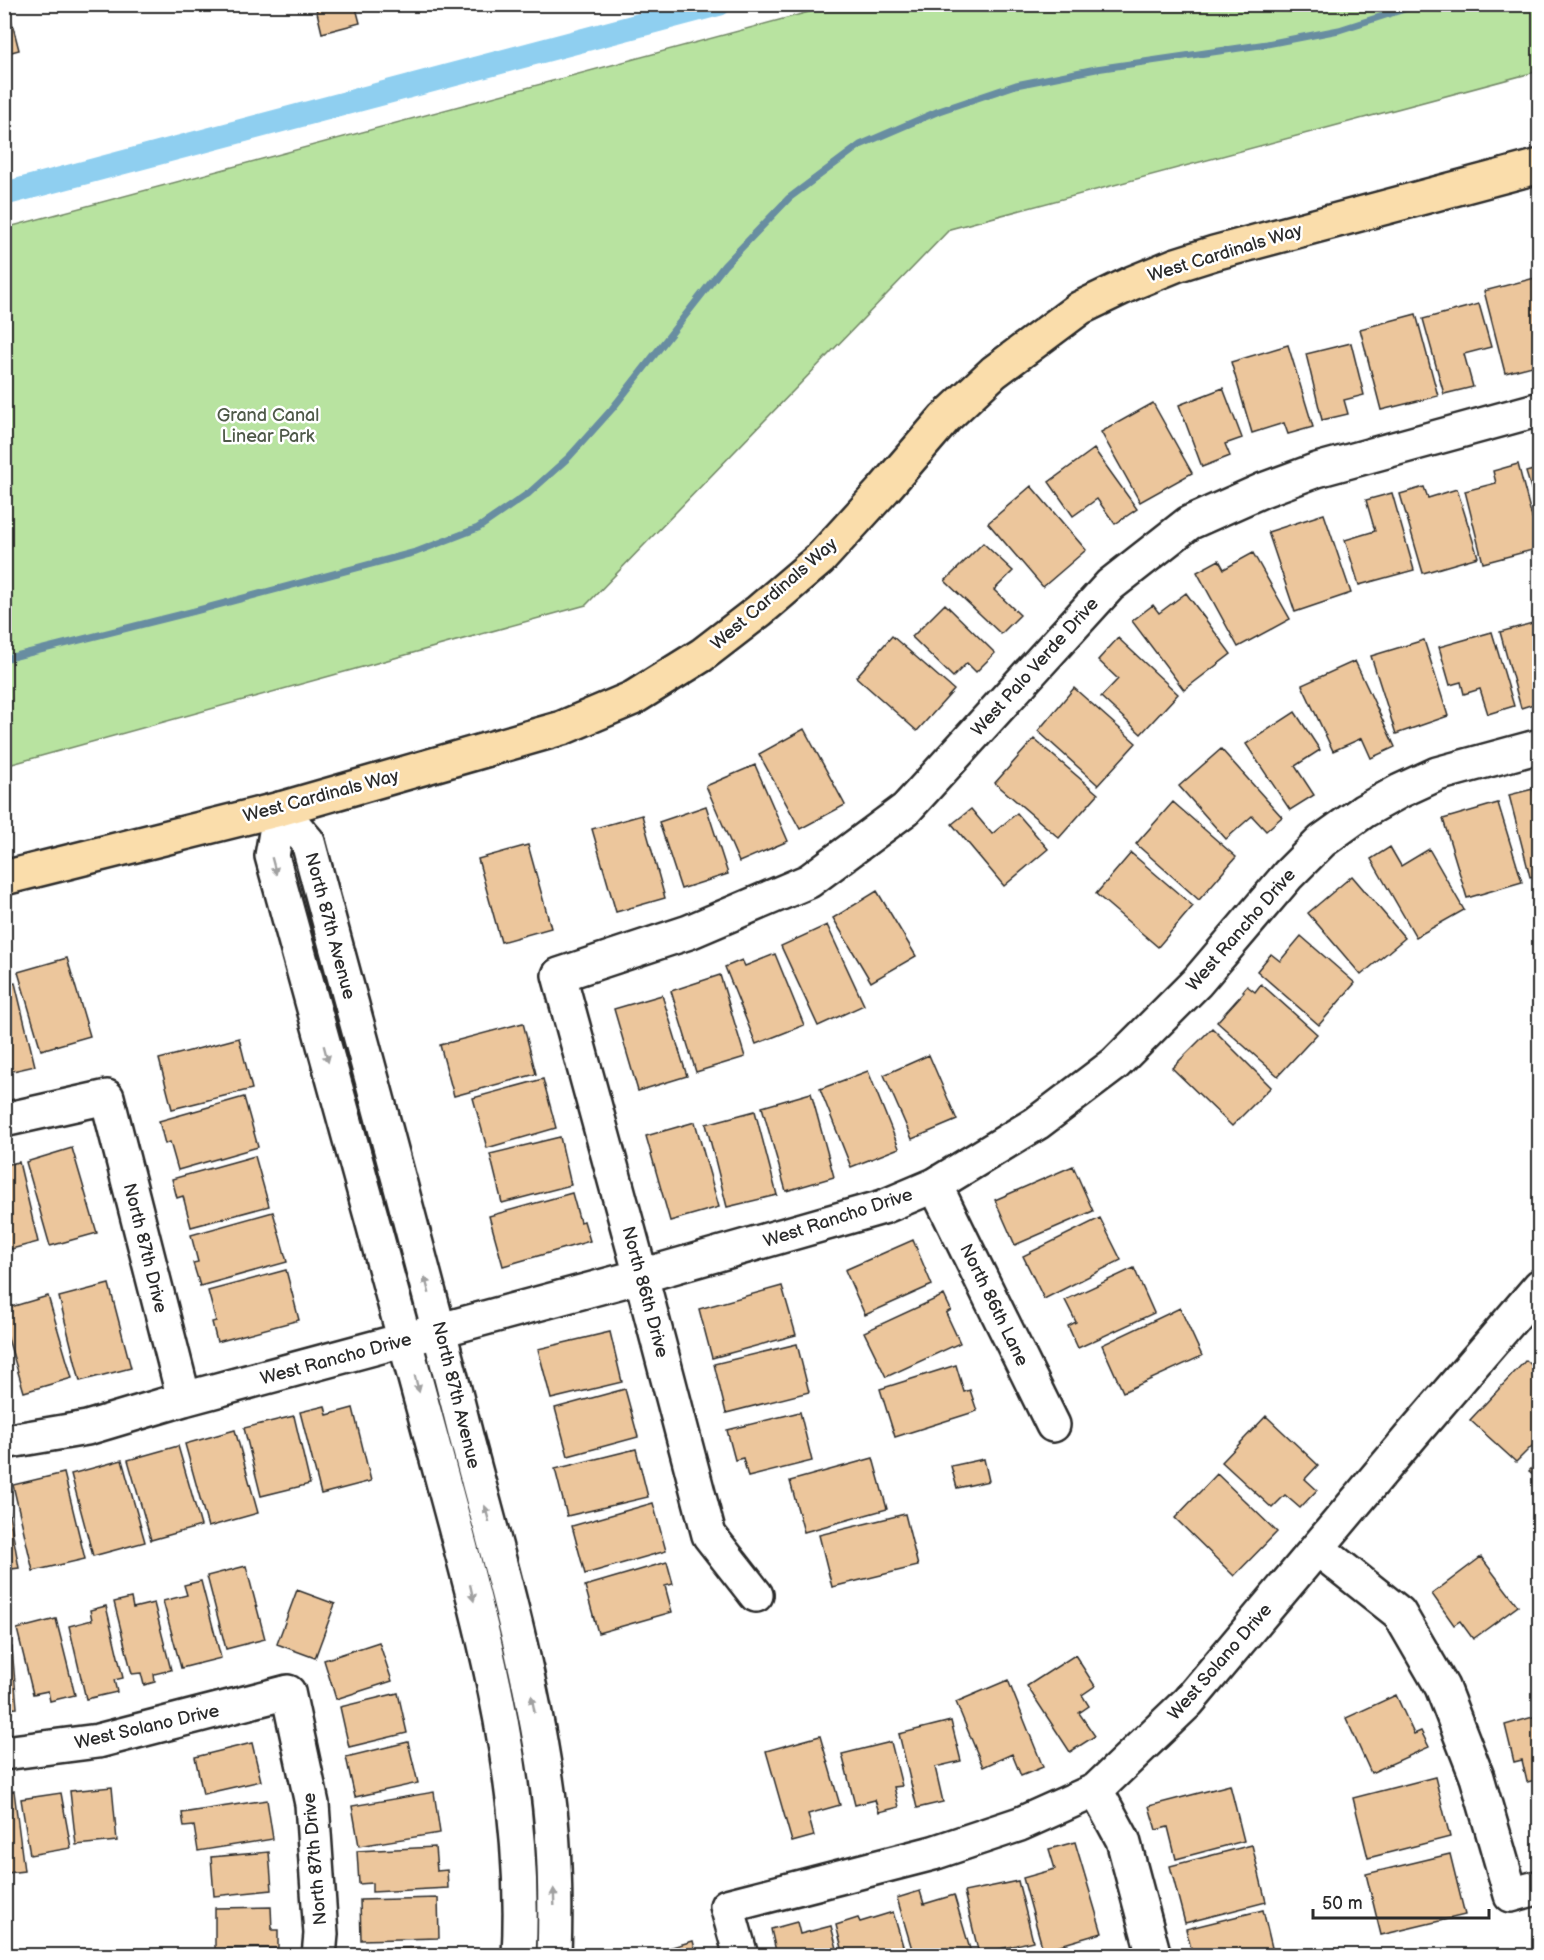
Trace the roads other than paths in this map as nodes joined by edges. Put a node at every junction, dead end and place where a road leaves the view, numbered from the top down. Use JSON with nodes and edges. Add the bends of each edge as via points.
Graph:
{"nodes":[{"id":1,"x":1539,"y":166,"type":"edge"},
{"id":2,"x":1539,"y":409,"type":"edge"},
{"id":3,"x":1539,"y":746,"type":"edge"},
{"id":4,"x":279,"y":809,"type":"junction"},
{"id":5,"x":4,"y":878,"type":"edge"},
{"id":6,"x":559,"y":975,"type":"joint"},
{"id":7,"x":4,"y":1120,"type":"edge"},
{"id":8,"x":935,"y":1185,"type":"junction"},
{"id":9,"x":641,"y":1276,"type":"junction"},
{"id":10,"x":1534,"y":1303,"type":"edge"},
{"id":11,"x":440,"y":1332,"type":"junction"},
{"id":12,"x":405,"y":1341,"type":"junction"},
{"id":13,"x":184,"y":1400,"type":"junction"},
{"id":14,"x":1053,"y":1425,"type":"dead end"},
{"id":15,"x":4,"y":1442,"type":"edge"},
{"id":16,"x":1317,"y":1548,"type":"junction"},
{"id":17,"x":756,"y":1596,"type":"dead end"},
{"id":18,"x":288,"y":1692,"type":"joint"},
{"id":19,"x":4,"y":1753,"type":"edge"},
{"id":20,"x":1096,"y":1790,"type":"junction"},
{"id":21,"x":1525,"y":1891,"type":"edge"},
{"id":22,"x":319,"y":1956,"type":"edge"},
{"id":23,"x":519,"y":1956,"type":"edge"},
{"id":24,"x":554,"y":1956,"type":"edge"},
{"id":25,"x":741,"y":1956,"type":"edge"},
{"id":26,"x":1154,"y":1956,"type":"edge"}],
"edges":[{"from":1,"to":4,"type":"main road","name":"West Cardinals Way","via":[[1185,262],[1080,308],[994,372],[945,418],[820,559],[702,655],[643,692],[562,728]]},
{"from":2,"to":6,"type":"street","name":"West Palo Verde Drive","via":[[1317,470],[1189,523],[1110,585],[906,809],[809,881],[689,932]]},
{"from":3,"to":8,"type":"street","name":"West Rancho Drive","via":[[1437,774],[1364,811],[1322,841],[1197,982],[1115,1064],[1037,1123]]},
{"from":4,"to":5,"type":"main road","name":"West Cardinals Way"},
{"from":11,"to":4,"type":"street","name":"North 87th Avenue","one_way":true,"via":[[308,842]]},
{"from":4,"to":12,"type":"street","name":"North 87th Avenue","one_way":true,"via":[[272,856]]},
{"from":6,"to":9,"type":"street","name":"North 86th Drive"},
{"from":7,"to":13,"type":"street","name":"North 87th Drive","via":[[106,1097]]},
{"from":8,"to":9,"type":"street","name":"West Rancho Drive","via":[[883,1207]]},
{"from":8,"to":14,"type":"street","name":"North 86th Lane"},
{"from":9,"to":11,"type":"street","name":"West Rancho Drive"},
{"from":9,"to":17,"type":"street","name":"North 86th Drive","via":[[709,1535]]},
{"from":10,"to":16,"type":"street","name":"West Solano Drive"},
{"from":11,"to":12,"type":"street","name":"West Rancho Drive"},
{"from":24,"to":11,"type":"street","name":"North 87th Avenue","one_way":true,"via":[[553,1843],[534,1707]]},
{"from":12,"to":13,"type":"street","name":"West Rancho Drive"},
{"from":12,"to":23,"type":"street","name":"North 87th Avenue","one_way":true,"via":[[502,1719],[515,1802],[521,1903]]},
{"from":13,"to":15,"type":"street","name":"West Rancho Drive","via":[[87,1428]]},
{"from":16,"to":20,"type":"street","name":"West Solano Drive","via":[[1188,1702]]},
{"from":16,"to":21,"type":"street","via":[[1400,1613],[1442,1687]]},
{"from":18,"to":19,"type":"street","name":"West Solano Drive","via":[[98,1742]]},
{"from":18,"to":22,"type":"street","name":"North 87th Drive","via":[[312,1804],[321,1934]]},
{"from":20,"to":25,"type":"street","name":"West Solano Drive","via":[[1020,1824],[933,1853],[727,1906]]},
{"from":20,"to":26,"type":"street","via":[[1123,1840]]}]}
